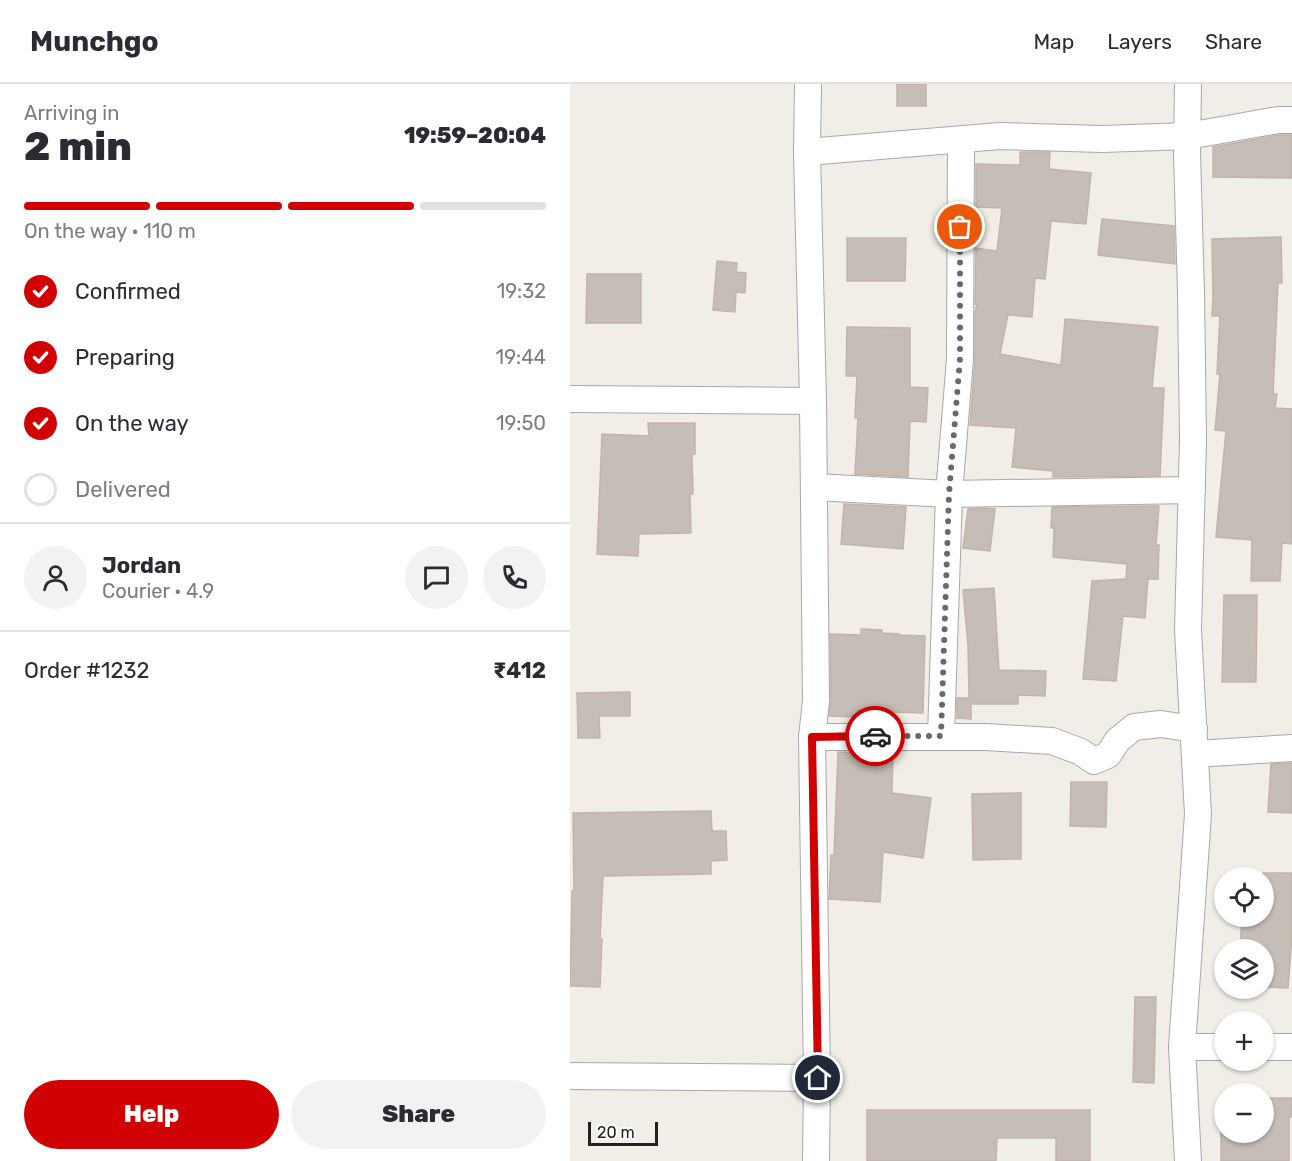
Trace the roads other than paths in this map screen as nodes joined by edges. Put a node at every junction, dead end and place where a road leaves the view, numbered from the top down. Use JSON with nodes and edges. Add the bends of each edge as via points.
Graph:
{"nodes":[{"id":1,"x":808,"y":84,"type":"edge"},
{"id":2,"x":1188,"y":84,"type":"edge"},
{"id":3,"x":1292,"y":120,"type":"edge"},
{"id":4,"x":1188,"y":135,"type":"junction"},
{"id":5,"x":961,"y":140,"type":"junction"},
{"id":6,"x":807,"y":152,"type":"junction"},
{"id":7,"x":570,"y":399,"type":"edge"},
{"id":8,"x":813,"y":401,"type":"junction"},
{"id":9,"x":813,"y":487,"type":"junction"},
{"id":10,"x":1192,"y":490,"type":"junction"},
{"id":11,"x":949,"y":494,"type":"junction"},
{"id":12,"x":941,"y":736,"type":"junction"},
{"id":13,"x":812,"y":737,"type":"junction"},
{"id":14,"x":1194,"y":741,"type":"junction"},
{"id":15,"x":1292,"y":748,"type":"edge"},
{"id":16,"x":1182,"y":1047,"type":"junction"},
{"id":17,"x":1214,"y":1047,"type":"edge"},
{"id":18,"x":1274,"y":1047,"type":"edge"},
{"id":19,"x":1292,"y":1047,"type":"edge"},
{"id":20,"x":570,"y":1076,"type":"edge"},
{"id":21,"x":818,"y":1078,"type":"junction"},
{"id":22,"x":816,"y":1161,"type":"edge"},
{"id":23,"x":1188,"y":1161,"type":"edge"}],
"edges":[{"from":1,"to":6,"type":"street"},
{"from":2,"to":4,"type":"street"},
{"from":3,"to":4,"type":"street"},
{"from":4,"to":5,"type":"street","via":[[1102,139],[1000,136]]},
{"from":4,"to":10,"type":"street"},
{"from":5,"to":6,"type":"street"},
{"from":5,"to":11,"type":"street","via":[[960,359]]},
{"from":6,"to":8,"type":"street"},
{"from":7,"to":8,"type":"street"},
{"from":8,"to":9,"type":"street"},
{"from":9,"to":11,"type":"street"},
{"from":9,"to":13,"type":"street","via":[[816,701]]},
{"from":10,"to":11,"type":"street"},
{"from":10,"to":14,"type":"street","via":[[1188,630]]},
{"from":11,"to":12,"type":"street"},
{"from":12,"to":13,"type":"street"},
{"from":12,"to":14,"type":"street","via":[[1052,741],[1094,761],[1108,754],[1134,727],[1161,724]]},
{"from":13,"to":21,"type":"street"},
{"from":14,"to":15,"type":"street"},
{"from":14,"to":16,"type":"street","via":[[1198,814]]},
{"from":16,"to":17,"type":"street"},
{"from":16,"to":23,"type":"street"},
{"from":18,"to":19,"type":"street"},
{"from":20,"to":21,"type":"street"},
{"from":21,"to":22,"type":"street"}]}
